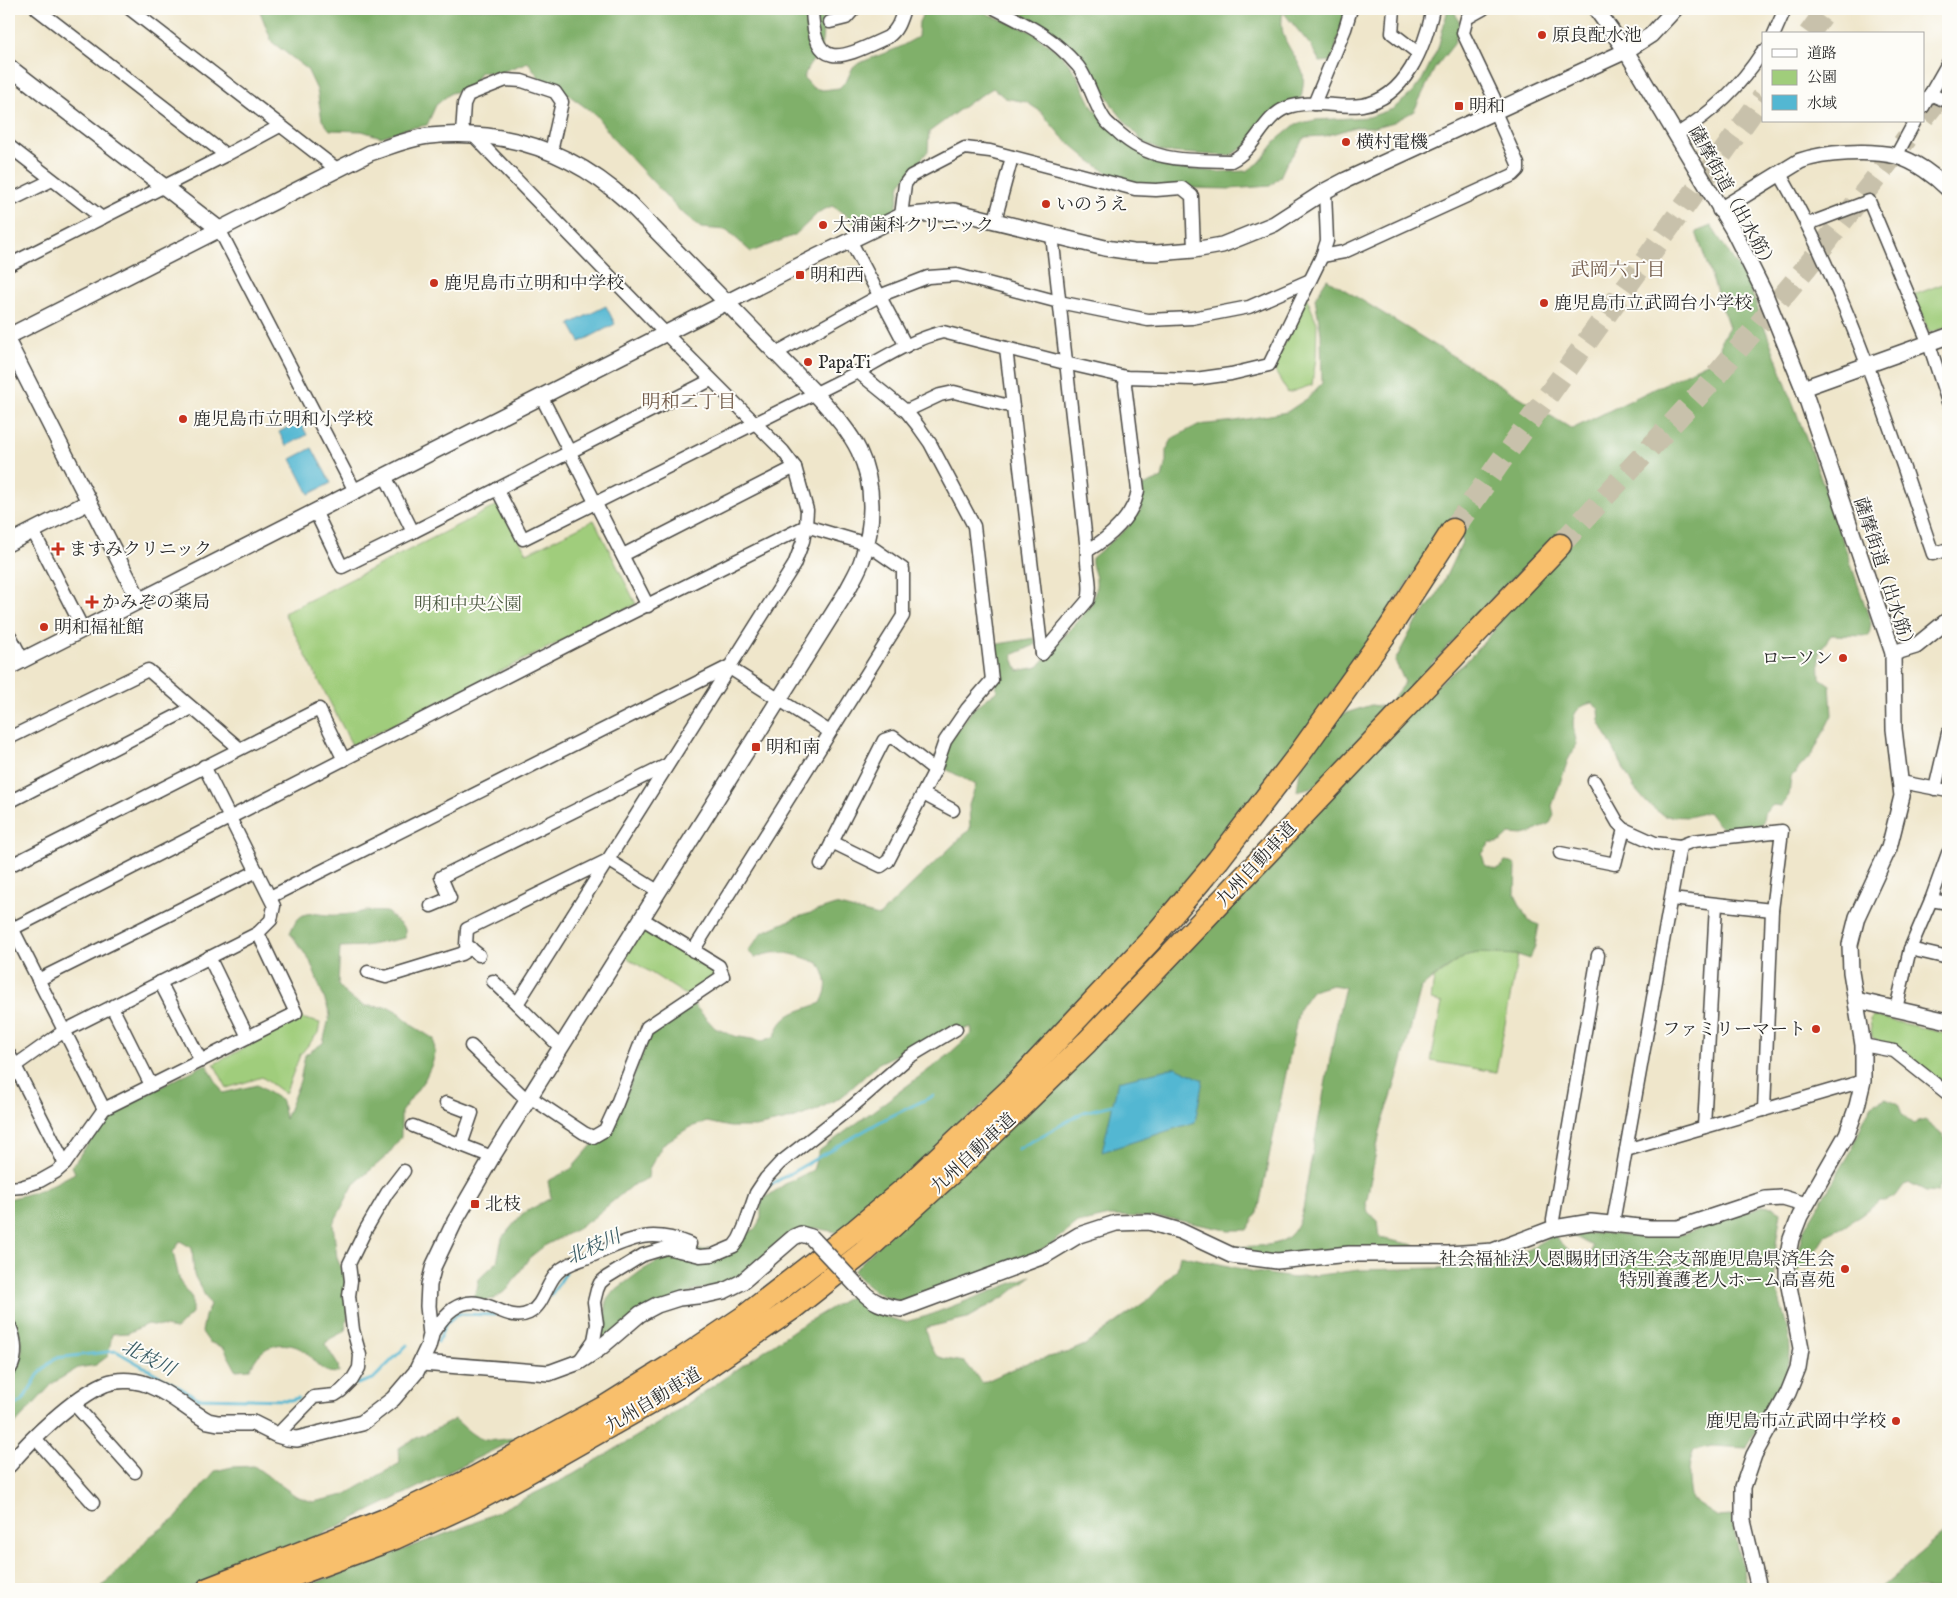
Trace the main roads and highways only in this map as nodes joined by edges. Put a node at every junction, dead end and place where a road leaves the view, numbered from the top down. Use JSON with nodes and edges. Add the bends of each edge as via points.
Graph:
{"nodes":[{"id":1,"x":1453,"y":530,"type":"tunnel mouth"},
{"id":2,"x":1560,"y":545,"type":"tunnel mouth"},
{"id":3,"x":208,"y":1589,"type":"edge"},
{"id":4,"x":257,"y":1589,"type":"edge"}],
"edges":[{"from":1,"to":3,"type":"highway","name":"九州自動車道","via":[[1298,756],[1218,860],[1150,941],[1010,1090],[908,1186],[744,1316],[589,1416],[476,1477],[390,1518]]},
{"from":2,"to":4,"type":"highway","name":"九州自動車道","via":[[1080,1048],[971,1155],[865,1251],[793,1308],[678,1387],[531,1471],[395,1538]]}]}
